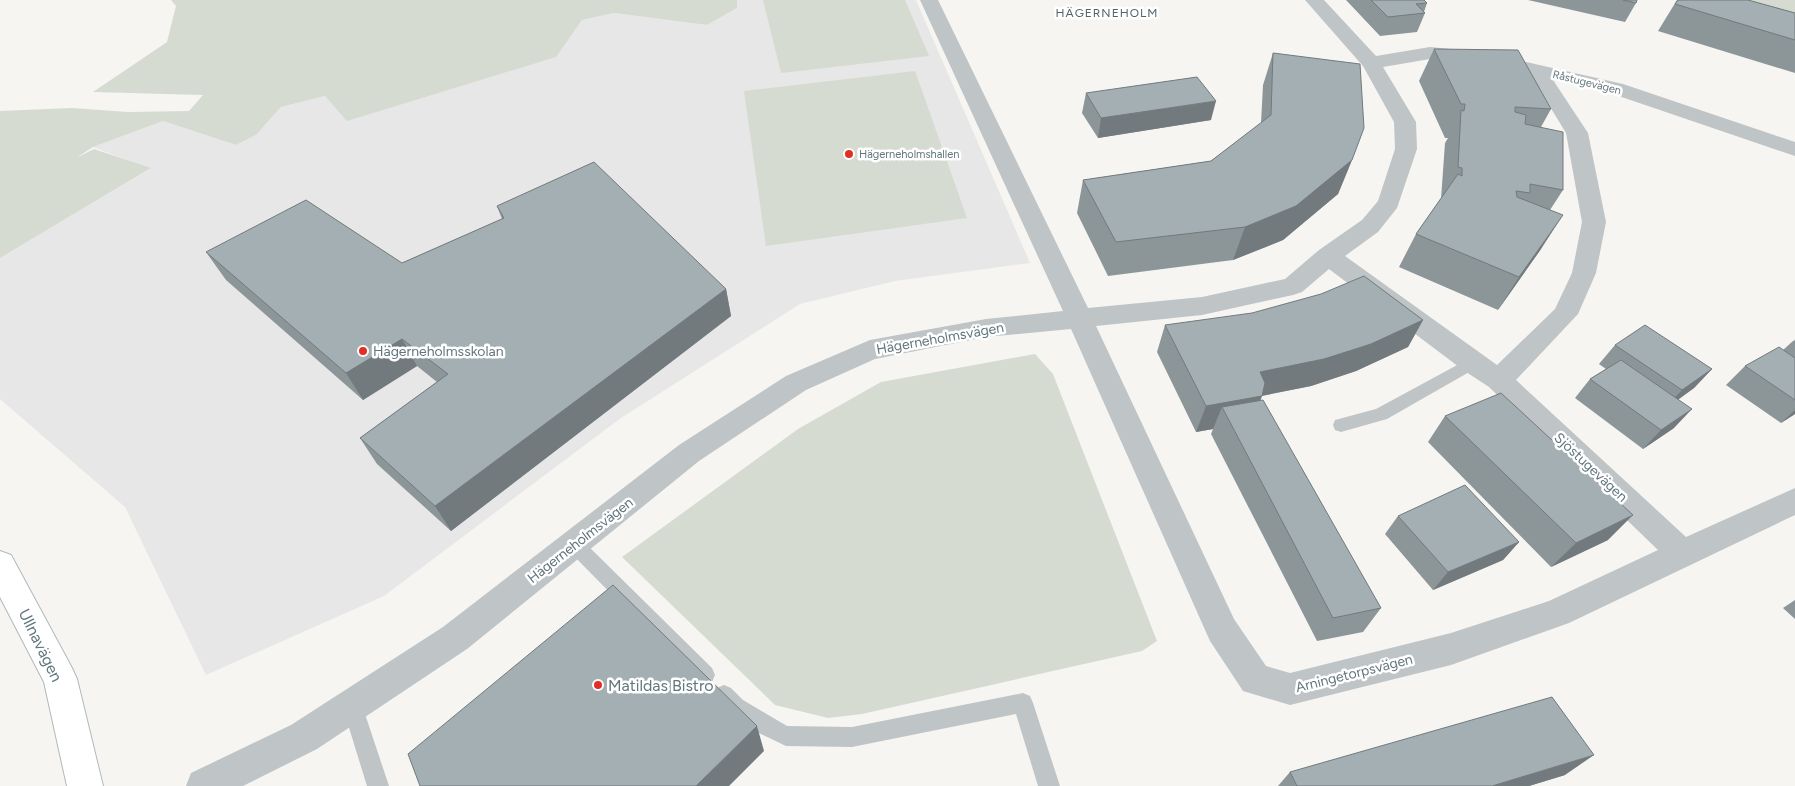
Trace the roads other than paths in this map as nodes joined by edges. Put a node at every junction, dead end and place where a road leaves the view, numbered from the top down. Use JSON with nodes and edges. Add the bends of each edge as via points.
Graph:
{"nodes":[{"id":1,"x":929,"y":0,"type":"edge"},
{"id":2,"x":1314,"y":0,"type":"edge"},
{"id":3,"x":1371,"y":63,"type":"junction"},
{"id":4,"x":1537,"y":70,"type":"junction"},
{"id":5,"x":1795,"y":149,"type":"edge"},
{"id":6,"x":1328,"y":256,"type":"junction"},
{"id":7,"x":1080,"y":319,"type":"junction"},
{"id":8,"x":1472,"y":363,"type":"junction"},
{"id":9,"x":1499,"y":380,"type":"junction"},
{"id":10,"x":1341,"y":425,"type":"dead end"},
{"id":11,"x":1795,"y":501,"type":"edge"},
{"id":12,"x":574,"y":544,"type":"junction"},
{"id":13,"x":1683,"y":554,"type":"junction"},
{"id":14,"x":0,"y":565,"type":"edge"},
{"id":15,"x":352,"y":706,"type":"junction"},
{"id":16,"x":85,"y":786,"type":"edge"},
{"id":17,"x":204,"y":786,"type":"edge"},
{"id":18,"x":378,"y":786,"type":"edge"},
{"id":19,"x":1050,"y":786,"type":"edge"}],
"edges":[{"from":1,"to":7,"type":"street","name":"Arningetorpsvägen"},
{"from":2,"to":3,"type":"street","name":"Hägerneholmsvägen"},
{"from":3,"to":4,"type":"street","name":"Råstugevägen","via":[[1430,54],[1482,58]]},
{"from":3,"to":6,"type":"street","name":"Hägerneholmsvägen","via":[[1405,122],[1406,149],[1389,203],[1370,226]]},
{"from":4,"to":5,"type":"street","name":"Råstugevägen","via":[[1616,88]]},
{"from":4,"to":9,"type":"street","via":[[1577,133],[1594,222],[1584,273],[1565,314]]},
{"from":6,"to":7,"type":"street","name":"Hägerneholmsvägen","via":[[1293,286],[1202,306]]},
{"from":6,"to":8,"type":"street","name":"Sjöstugevägen"},
{"from":7,"to":12,"type":"street","name":"Hägerneholmsvägen","via":[[986,328],[870,350],[796,383],[689,453]]},
{"from":7,"to":13,"type":"street","name":"Arningetorpsvägen","via":[[1222,630],[1255,680],[1290,689],[1451,649],[1557,613]]},
{"from":8,"to":9,"type":"street","name":"Sjöstugevägen"},
{"from":8,"to":10,"type":"lane","via":[[1381,414]]},
{"from":9,"to":13,"type":"street","name":"Sjöstugevägen"},
{"from":11,"to":13,"type":"street","name":"Arningetorpsvägen"},
{"from":12,"to":15,"type":"street","name":"Hägerneholmsvägen","via":[[455,638]]},
{"from":12,"to":19,"type":"lane","via":[[736,707],[766,726],[786,736],[852,737],[1023,703]]},
{"from":14,"to":16,"type":"street","name":"Ullnavägen","via":[[60,679]]},
{"from":15,"to":17,"type":"street","name":"Hägerneholmsvägen","via":[[304,736]]},
{"from":15,"to":18,"type":"lane"}]}
